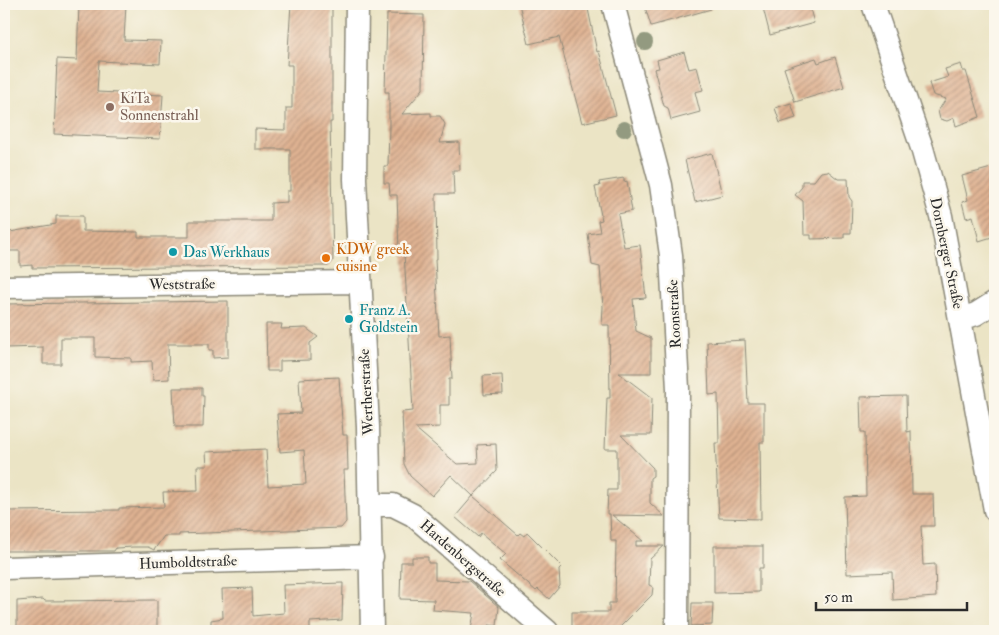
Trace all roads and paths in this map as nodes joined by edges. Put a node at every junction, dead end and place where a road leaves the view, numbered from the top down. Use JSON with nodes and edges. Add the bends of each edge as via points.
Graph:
{"nodes":[{"id":1,"x":358,"y":4,"type":"edge"},
{"id":2,"x":613,"y":4,"type":"edge"},
{"id":3,"x":873,"y":4,"type":"edge"},
{"id":4,"x":360,"y":282,"type":"junction"},
{"id":5,"x":4,"y":287,"type":"edge"},
{"id":6,"x":995,"y":302,"type":"edge"},
{"id":7,"x":961,"y":319,"type":"junction"},
{"id":8,"x":371,"y":505,"type":"junction"},
{"id":9,"x":995,"y":510,"type":"edge"},
{"id":10,"x":372,"y":557,"type":"junction"},
{"id":11,"x":4,"y":568,"type":"edge"},
{"id":12,"x":372,"y":631,"type":"edge"},
{"id":13,"x":547,"y":631,"type":"edge"},
{"id":14,"x":677,"y":631,"type":"edge"}],
"edges":[{"from":1,"to":4,"type":"street","name":"Wertherstraße","via":[[355,179]]},
{"from":2,"to":14,"type":"street","name":"Roonstraße","via":[[661,185],[671,255],[678,389]]},
{"from":3,"to":7,"type":"street","name":"Dornberger Straße","via":[[933,184]]},
{"from":4,"to":5,"type":"street","name":"Weststraße"},
{"from":4,"to":8,"type":"street","name":"Wertherstraße"},
{"from":6,"to":7,"type":"street"},
{"from":7,"to":9,"type":"street","name":"Dornberger Straße"},
{"from":8,"to":10,"type":"street","name":"Wertherstraße"},
{"from":8,"to":13,"type":"street","name":"Hardenbergstraße","via":[[393,505],[413,515]]},
{"from":10,"to":11,"type":"street","name":"Humboldtstraße"},
{"from":10,"to":12,"type":"street","name":"Wertherstraße"}]}
